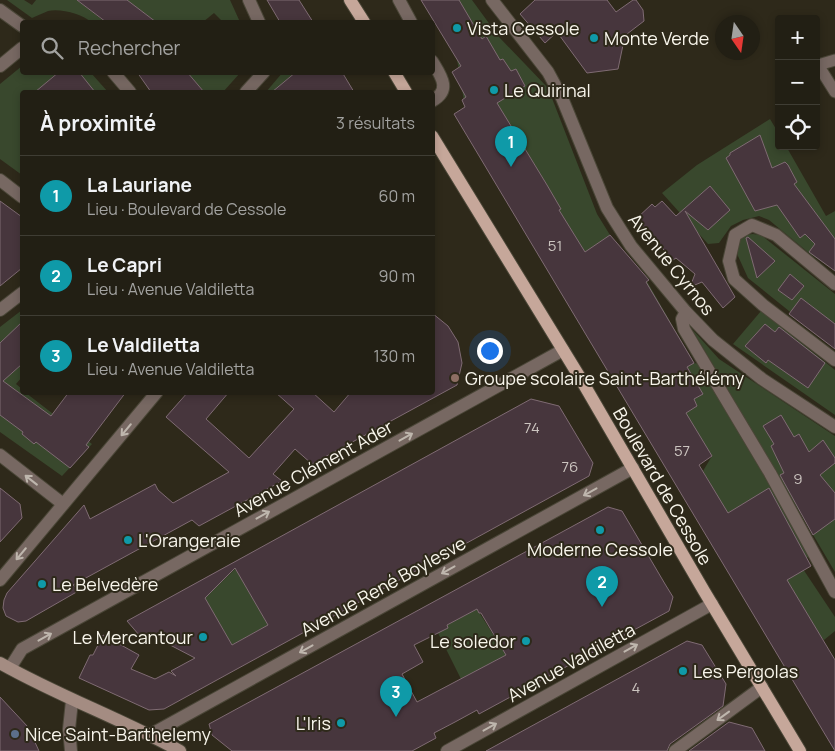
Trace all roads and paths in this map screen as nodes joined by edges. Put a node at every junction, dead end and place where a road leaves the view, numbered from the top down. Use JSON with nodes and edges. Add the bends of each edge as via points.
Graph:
{"nodes":[{"id":1,"x":249,"y":0,"type":"edge"},
{"id":2,"x":350,"y":0,"type":"edge"},
{"id":3,"x":398,"y":0,"type":"edge"},
{"id":4,"x":492,"y":0,"type":"edge"},
{"id":5,"x":0,"y":10,"type":"edge"},
{"id":6,"x":258,"y":20,"type":"edge"},
{"id":7,"x":363,"y":20,"type":"edge"},
{"id":8,"x":410,"y":20,"type":"edge"},
{"id":9,"x":20,"y":25,"type":"edge"},
{"id":10,"x":20,"y":50,"type":"edge"},
{"id":11,"x":835,"y":60,"type":"edge"},
{"id":12,"x":0,"y":66,"type":"edge"},
{"id":13,"x":435,"y":66,"type":"edge"},
{"id":14,"x":115,"y":75,"type":"edge"},
{"id":15,"x":261,"y":75,"type":"edge"},
{"id":16,"x":396,"y":75,"type":"edge"},
{"id":17,"x":128,"y":90,"type":"edge"},
{"id":18,"x":248,"y":90,"type":"edge"},
{"id":19,"x":405,"y":90,"type":"edge"},
{"id":20,"x":835,"y":92,"type":"edge"},
{"id":21,"x":435,"y":100,"type":"edge"},
{"id":22,"x":435,"y":141,"type":"edge"},
{"id":23,"x":0,"y":180,"type":"edge"},
{"id":24,"x":20,"y":195,"type":"edge"},
{"id":25,"x":835,"y":284,"type":"edge"},
{"id":26,"x":20,"y":295,"type":"edge"},
{"id":27,"x":0,"y":310,"type":"edge"},
{"id":28,"x":686,"y":312,"type":"junction"},
{"id":29,"x":563,"y":350,"type":"junction"},
{"id":30,"x":835,"y":360,"type":"edge"},
{"id":31,"x":154,"y":395,"type":"edge"},
{"id":32,"x":835,"y":427,"type":"edge"},
{"id":33,"x":0,"y":455,"type":"edge"},
{"id":34,"x":633,"y":468,"type":"junction"},
{"id":35,"x":63,"y":504,"type":"junction"},
{"id":36,"x":0,"y":580,"type":"edge"},
{"id":37,"x":835,"y":592,"type":"edge"},
{"id":38,"x":712,"y":604,"type":"junction"},
{"id":39,"x":5,"y":666,"type":"edge"},
{"id":40,"x":762,"y":687,"type":"junction"},
{"id":41,"x":72,"y":701,"type":"junction"},
{"id":42,"x":150,"y":735,"type":"junction"},
{"id":43,"x":71,"y":751,"type":"edge"},
{"id":44,"x":180,"y":751,"type":"edge"},
{"id":45,"x":447,"y":751,"type":"edge"},
{"id":46,"x":675,"y":751,"type":"edge"},
{"id":47,"x":800,"y":751,"type":"edge"}],
"edges":[{"from":1,"to":6,"type":"street"},
{"from":2,"to":7,"type":"main road"},
{"from":3,"to":8,"type":"street"},
{"from":4,"to":28,"type":"street","name":"Avenue Cyrnos","via":[[548,72],[619,230]]},
{"from":5,"to":9,"type":"street"},
{"from":10,"to":12,"type":"street"},
{"from":11,"to":20,"type":"lane","via":[[818,65]]},
{"from":13,"to":21,"type":"street","via":[[444,89]]},
{"from":14,"to":17,"type":"street"},
{"from":15,"to":18,"type":"street"},
{"from":16,"to":19,"type":"main road"},
{"from":22,"to":29,"type":"main road","name":"Boulevard de Cessole"},
{"from":23,"to":24,"type":"street"},
{"from":25,"to":30,"type":"street","via":[[776,235],[752,225],[735,235],[729,261],[734,279]]},
{"from":26,"to":27,"type":"street"},
{"from":28,"to":32,"type":"street","name":"Avenue Cyrnos","via":[[740,364]]},
{"from":28,"to":37,"type":"street","via":[[682,319],[684,329],[770,473]]},
{"from":29,"to":34,"type":"main road","name":"Boulevard de Cessole"},
{"from":39,"to":29,"type":"street","name":"Avenue Clément Ader","one_way":true,"via":[[22,649]]},
{"from":31,"to":35,"type":"street","one_way":true},
{"from":35,"to":33,"type":"street","one_way":true},
{"from":34,"to":38,"type":"main road","name":"Boulevard de Cessole"},
{"from":34,"to":42,"type":"street","name":"Avenue René Boylesve","one_way":true},
{"from":35,"to":36,"type":"street","one_way":true},
{"from":38,"to":40,"type":"main road","name":"Boulevard de Cessole"},
{"from":45,"to":38,"type":"street","name":"Avenue Valdiletta","one_way":true},
{"from":39,"to":41,"type":"street"},
{"from":40,"to":46,"type":"street","one_way":true},
{"from":40,"to":47,"type":"main road","name":"Boulevard de Cessole"},
{"from":41,"to":42,"type":"street"},
{"from":41,"to":43,"type":"street"},
{"from":42,"to":44,"type":"street"}]}
